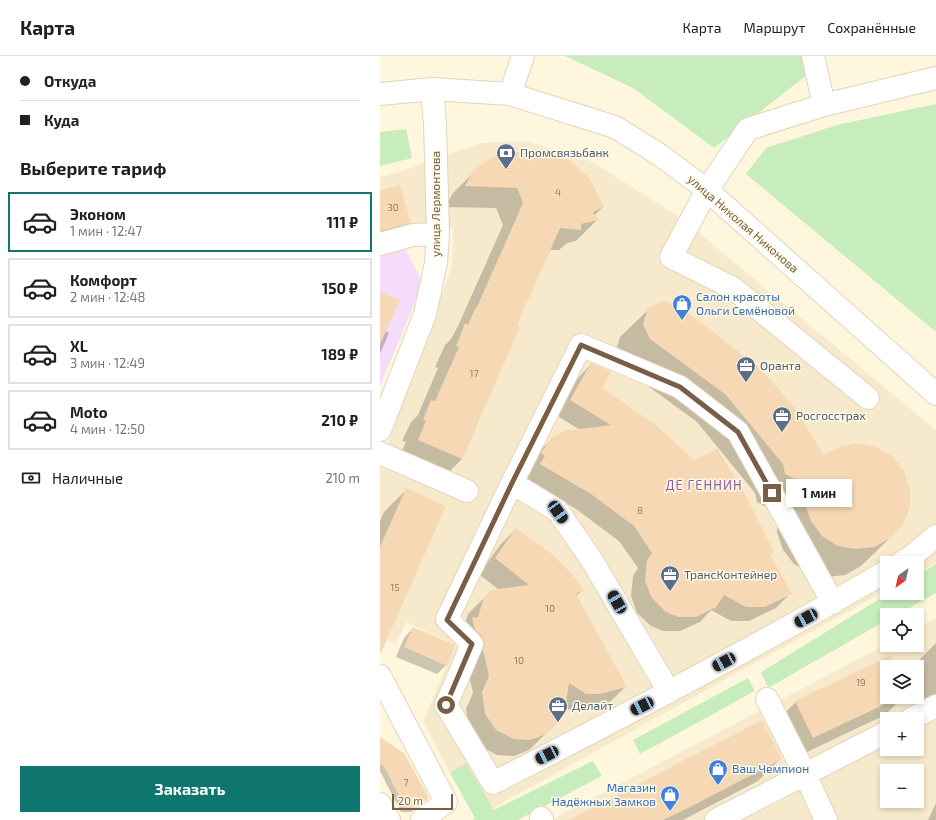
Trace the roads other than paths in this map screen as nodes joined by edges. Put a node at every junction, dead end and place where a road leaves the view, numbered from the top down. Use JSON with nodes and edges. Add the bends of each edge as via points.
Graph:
{"nodes":[{"id":1,"x":523,"y":56,"type":"edge"},
{"id":2,"x":814,"y":56,"type":"edge"},
{"id":3,"x":936,"y":78,"type":"edge"},
{"id":4,"x":432,"y":89,"type":"junction"},
{"id":5,"x":380,"y":94,"type":"edge"},
{"id":6,"x":510,"y":94,"type":"junction"},
{"id":7,"x":824,"y":105,"type":"junction"},
{"id":8,"x":707,"y":190,"type":"junction"},
{"id":9,"x":438,"y":234,"type":"junction"},
{"id":10,"x":380,"y":244,"type":"edge"},
{"id":11,"x":936,"y":394,"type":"edge"},
{"id":12,"x":868,"y":398,"type":"dead end"},
{"id":13,"x":380,"y":430,"type":"edge"},
{"id":14,"x":380,"y":453,"type":"edge"},
{"id":15,"x":512,"y":483,"type":"junction"},
{"id":16,"x":467,"y":491,"type":"dead end"},
{"id":17,"x":936,"y":536,"type":"edge"},
{"id":18,"x":912,"y":556,"type":"edge"},
{"id":19,"x":880,"y":575,"type":"edge"},
{"id":20,"x":833,"y":603,"type":"junction"},
{"id":21,"x":380,"y":676,"type":"edge"},
{"id":22,"x":669,"y":692,"type":"junction"},
{"id":23,"x":767,"y":699,"type":"dead end"},
{"id":24,"x":936,"y":706,"type":"edge"},
{"id":25,"x":924,"y":712,"type":"edge"},
{"id":26,"x":880,"y":736,"type":"edge"},
{"id":27,"x":805,"y":774,"type":"junction"},
{"id":28,"x":380,"y":804,"type":"edge"},
{"id":29,"x":389,"y":820,"type":"edge"},
{"id":30,"x":422,"y":820,"type":"edge"},
{"id":31,"x":716,"y":820,"type":"edge"},
{"id":32,"x":826,"y":820,"type":"edge"}],
"edges":[{"from":1,"to":6,"type":"street"},
{"from":2,"to":7,"type":"street"},
{"from":3,"to":7,"type":"street"},
{"from":4,"to":5,"type":"street","name":"улица Николая Никонова"},
{"from":4,"to":6,"type":"street","name":"улица Николая Никонова"},
{"from":4,"to":9,"type":"street","name":"улица Лермонтова"},
{"from":6,"to":8,"type":"street","name":"улица Николая Никонова","via":[[614,127],[660,155]]},
{"from":7,"to":8,"type":"street","via":[[748,129]]},
{"from":8,"to":11,"type":"street","name":"улица Николая Никонова"},
{"from":8,"to":12,"type":"street","via":[[671,257],[733,288]]},
{"from":9,"to":10,"type":"street","via":[[413,235]]},
{"from":9,"to":13,"type":"street","name":"улица Лермонтова","via":[[436,263],[425,314]]},
{"from":14,"to":16,"type":"street"},
{"from":15,"to":20,"type":"street","via":[[581,345],[680,387],[738,432]]},
{"from":15,"to":22,"type":"street","via":[[558,512],[594,562]]},
{"from":15,"to":22,"type":"street","via":[[447,620],[472,644],[446,705],[493,783]]},
{"from":17,"to":18,"type":"street"},
{"from":19,"to":20,"type":"street"},
{"from":20,"to":22,"type":"street"},
{"from":21,"to":30,"type":"street","via":[[446,802]]},
{"from":23,"to":27,"type":"street"},
{"from":24,"to":25,"type":"street"},
{"from":26,"to":27,"type":"street"},
{"from":27,"to":31,"type":"street"},
{"from":27,"to":32,"type":"street"},
{"from":28,"to":29,"type":"street"}]}
